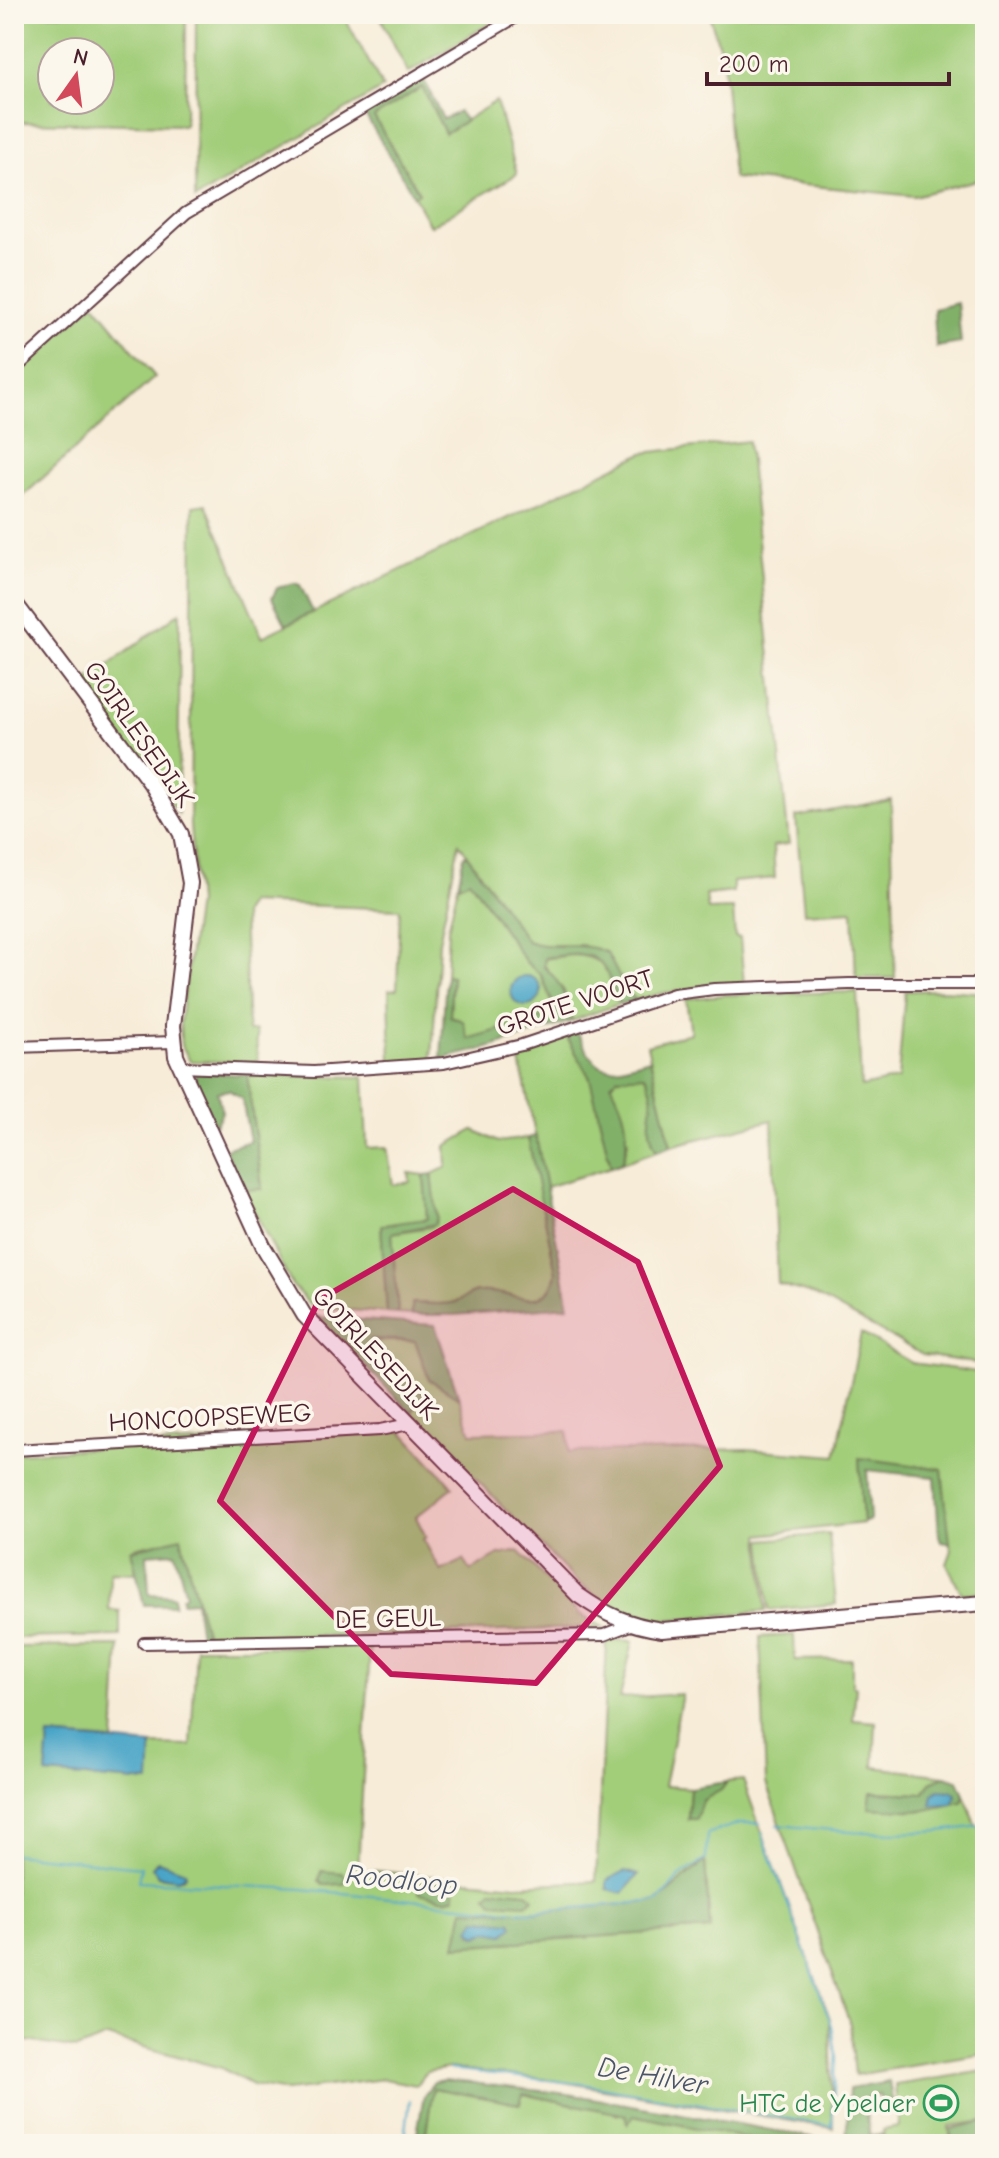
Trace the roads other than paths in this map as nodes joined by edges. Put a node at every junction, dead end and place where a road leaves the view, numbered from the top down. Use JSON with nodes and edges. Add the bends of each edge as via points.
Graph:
{"nodes":[{"id":1,"x":521,"y":14,"type":"edge"},
{"id":2,"x":14,"y":370,"type":"edge"},
{"id":3,"x":14,"y":602,"type":"edge"},
{"id":4,"x":985,"y":984,"type":"edge"},
{"id":5,"x":174,"y":1042,"type":"junction"},
{"id":6,"x":14,"y":1047,"type":"edge"},
{"id":7,"x":181,"y":1067,"type":"junction"},
{"id":8,"x":409,"y":1424,"type":"junction"},
{"id":9,"x":14,"y":1450,"type":"edge"},
{"id":10,"x":985,"y":1603,"type":"edge"},
{"id":11,"x":630,"y":1625,"type":"junction"},
{"id":12,"x":144,"y":1643,"type":"dead end"}],
"edges":[{"from":1,"to":2,"type":"street","via":[[186,213]]},
{"from":3,"to":5,"type":"street","name":"GOIRLESEDIJK","via":[[152,785],[181,834],[190,883]]},
{"from":4,"to":7,"type":"street","name":"GROTE VOORT","via":[[849,984],[674,994],[522,1045],[444,1063],[314,1072]]},
{"from":5,"to":6,"type":"street"},
{"from":5,"to":7,"type":"street","name":"GOIRLESEDIJK"},
{"from":7,"to":8,"type":"street","name":"GOIRLESEDIJK","via":[[279,1278],[304,1315]]},
{"from":8,"to":9,"type":"street","name":"HONCOOPSEWEG","via":[[380,1430]]},
{"from":8,"to":11,"type":"street","name":"GOIRLESEDIJK","via":[[578,1595]]},
{"from":10,"to":11,"type":"street","name":"GOIRLESEDIJK","via":[[662,1630]]},
{"from":11,"to":12,"type":"street","name":"DE GEUL","via":[[604,1635]]}]}
